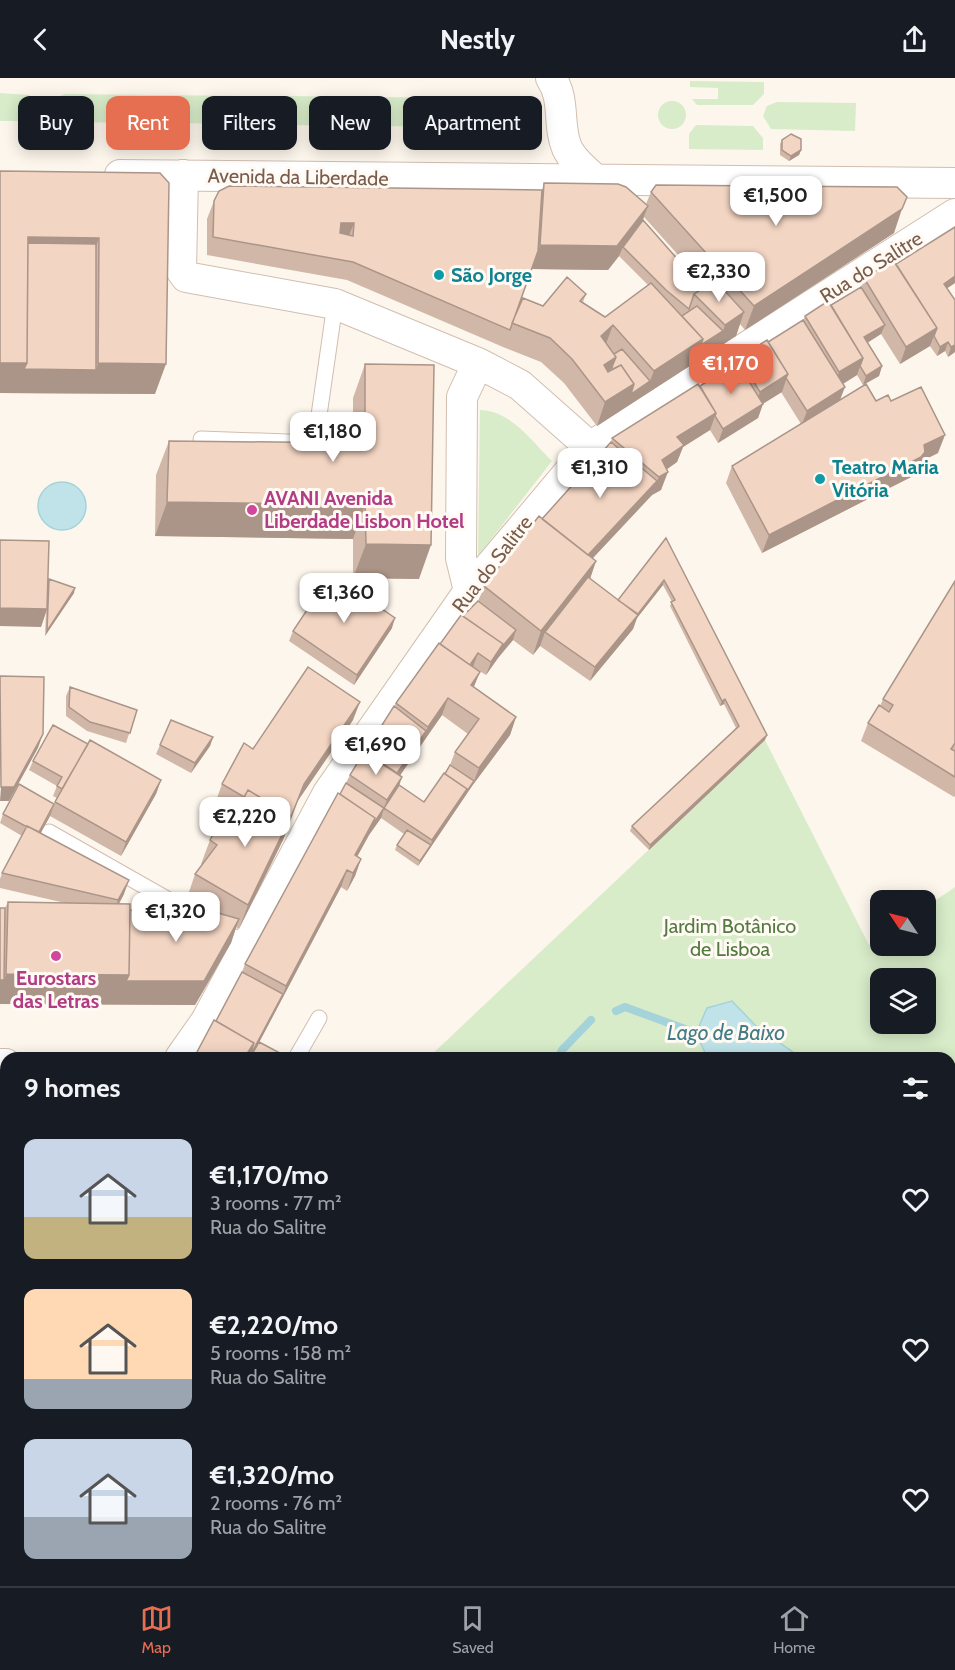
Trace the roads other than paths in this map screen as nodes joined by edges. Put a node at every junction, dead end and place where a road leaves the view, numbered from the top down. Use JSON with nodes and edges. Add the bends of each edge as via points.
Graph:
{"nodes":[{"id":1,"x":550,"y":78,"type":"edge"},
{"id":2,"x":91,"y":174,"type":"edge"},
{"id":3,"x":183,"y":175,"type":"junction"},
{"id":4,"x":596,"y":180,"type":"junction"},
{"id":5,"x":955,"y":183,"type":"edge"},
{"id":6,"x":955,"y":214,"type":"edge"},
{"id":7,"x":335,"y":304,"type":"junction"},
{"id":8,"x":478,"y":363,"type":"junction"},
{"id":9,"x":201,"y":439,"type":"edge"},
{"id":10,"x":590,"y":447,"type":"junction"},
{"id":11,"x":469,"y":591,"type":"junction"},
{"id":12,"x":49,"y":832,"type":"edge"},
{"id":13,"x":246,"y":944,"type":"junction"},
{"id":14,"x":319,"y":1018,"type":"dead end"},
{"id":15,"x":184,"y":1052,"type":"edge"},
{"id":16,"x":299,"y":1052,"type":"edge"}],
"edges":[{"from":1,"to":4,"type":"street","via":[[561,99],[567,148]]},
{"from":2,"to":3,"type":"street","name":"Avenida da Liberdade"},
{"from":3,"to":4,"type":"street","name":"Avenida da Liberdade"},
{"from":3,"to":7,"type":"street","via":[[181,270],[186,277]]},
{"from":4,"to":5,"type":"street","name":"Avenida da Liberdade"},
{"from":6,"to":10,"type":"street","name":"Rua do Salitre"},
{"from":7,"to":8,"type":"street"},
{"from":7,"to":9,"type":"lane","via":[[315,443]]},
{"from":8,"to":10,"type":"street","via":[[520,385]]},
{"from":8,"to":11,"type":"street","via":[[462,397],[461,558]]},
{"from":10,"to":11,"type":"street","name":"Rua do Salitre"},
{"from":11,"to":13,"type":"street","name":"Rua do Salitre","via":[[328,793]]},
{"from":12,"to":13,"type":"lane"},
{"from":13,"to":15,"type":"street","name":"Rua do Salitre","via":[[206,1021]]},
{"from":14,"to":16,"type":"lane"}]}
